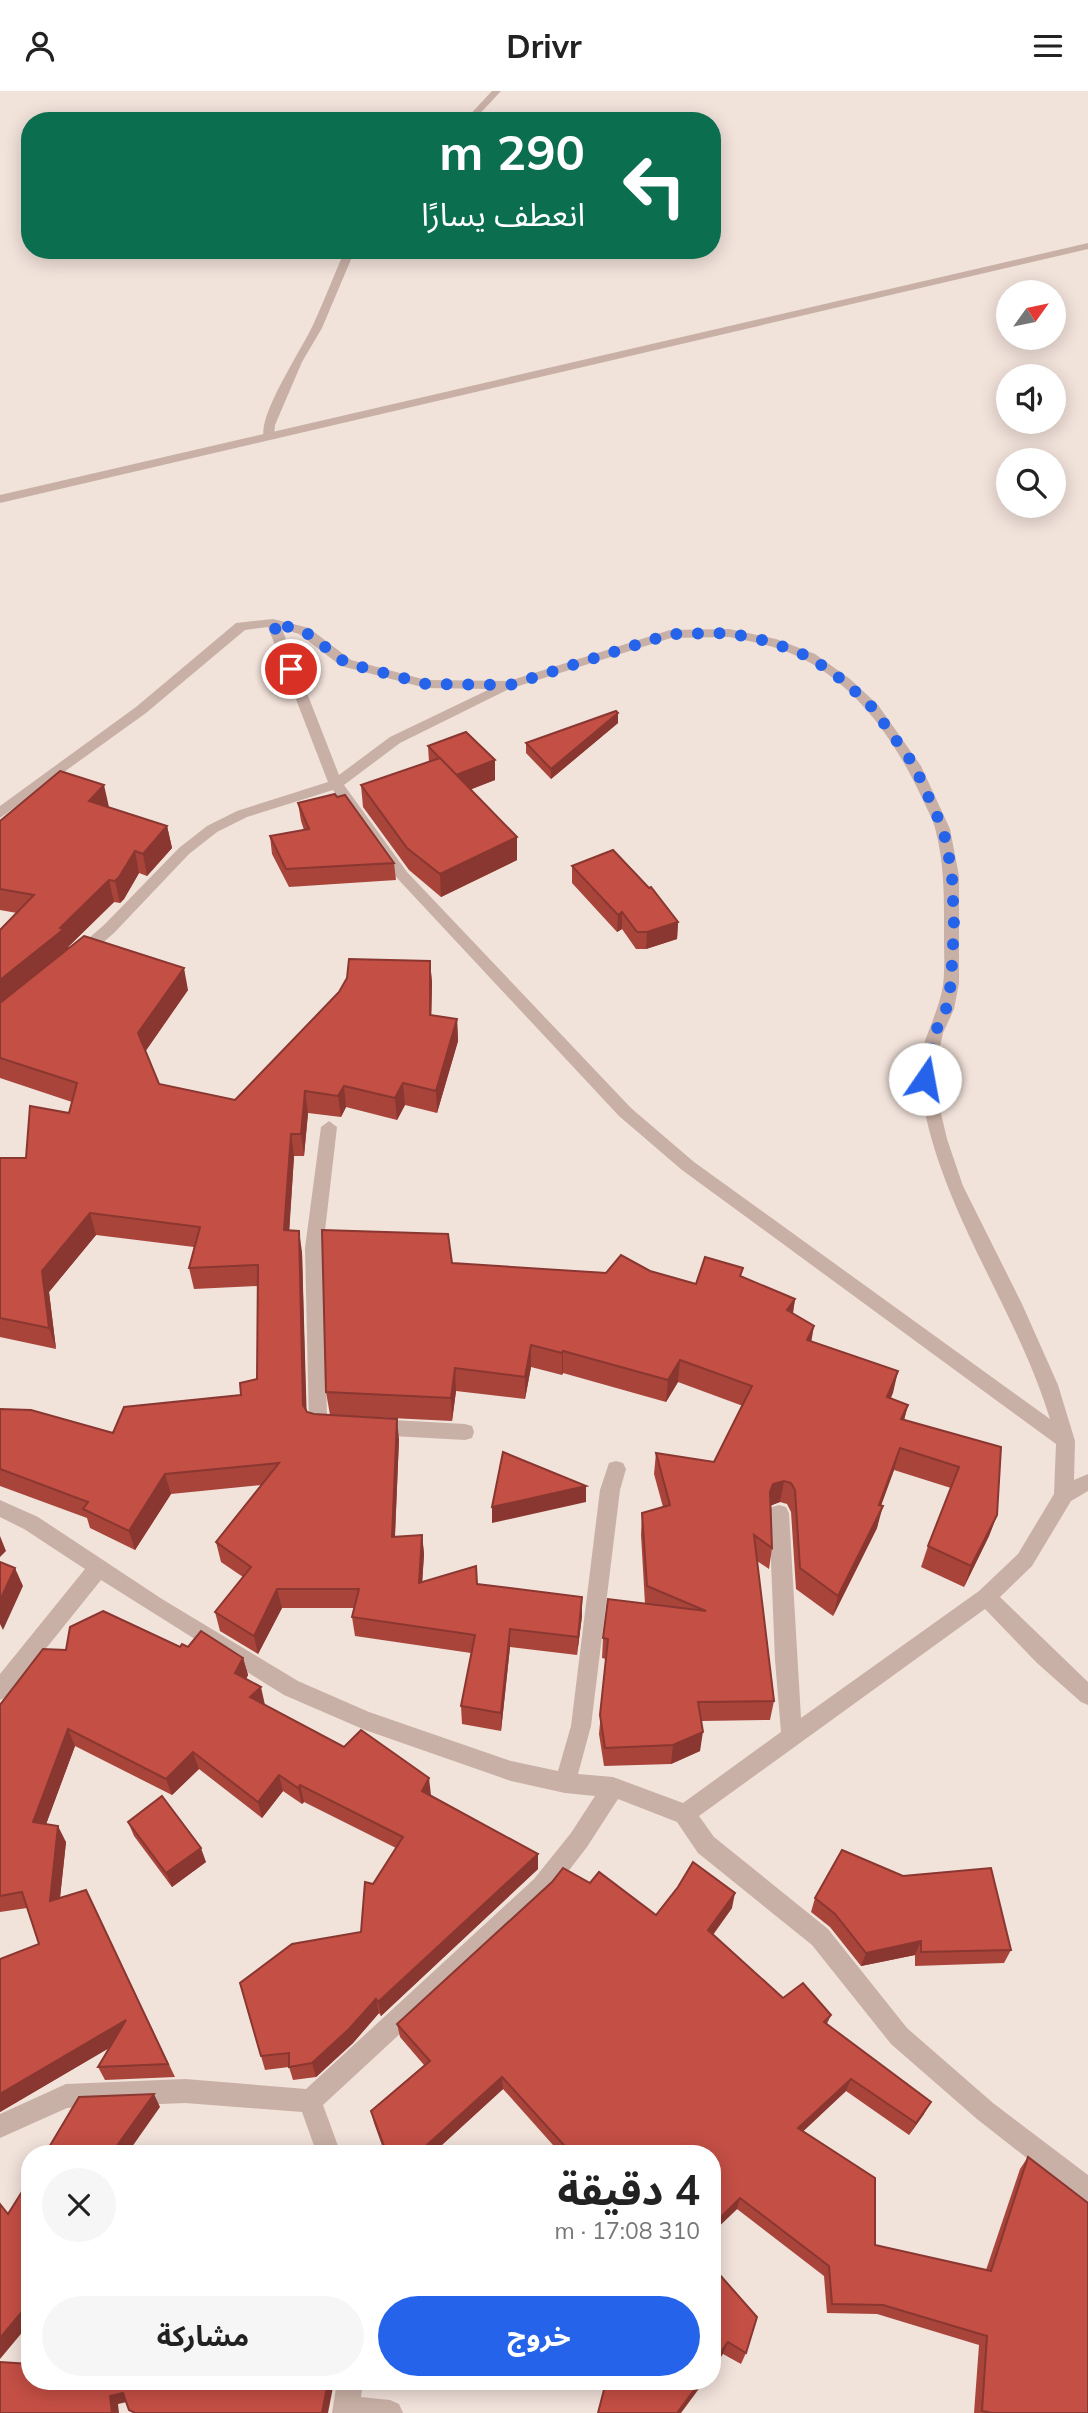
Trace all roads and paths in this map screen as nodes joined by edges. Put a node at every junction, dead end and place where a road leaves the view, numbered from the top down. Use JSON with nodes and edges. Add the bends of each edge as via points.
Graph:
{"nodes":[{"id":1,"x":497,"y":91,"type":"edge"},
{"id":2,"x":477,"y":112,"type":"edge"},
{"id":3,"x":1088,"y":246,"type":"edge"},
{"id":4,"x":346,"y":259,"type":"edge"},
{"id":5,"x":268,"y":436,"type":"junction"},
{"id":6,"x":0,"y":499,"type":"edge"},
{"id":7,"x":273,"y":623,"type":"junction"},
{"id":8,"x":510,"y":685,"type":"junction"},
{"id":9,"x":336,"y":784,"type":"junction"},
{"id":10,"x":0,"y":813,"type":"edge"},
{"id":11,"x":63,"y":968,"type":"edge"},
{"id":12,"x":329,"y":1127,"type":"dead end"},
{"id":13,"x":465,"y":1432,"type":"dead end"},
{"id":14,"x":1066,"y":1441,"type":"junction"},
{"id":15,"x":616,"y":1469,"type":"dead end"},
{"id":16,"x":1088,"y":1482,"type":"edge"},
{"id":17,"x":1064,"y":1495,"type":"junction"},
{"id":18,"x":0,"y":1508,"type":"edge"},
{"id":19,"x":779,"y":1513,"type":"dead end"},
{"id":20,"x":99,"y":1567,"type":"junction"},
{"id":21,"x":986,"y":1597,"type":"junction"},
{"id":22,"x":0,"y":1690,"type":"edge"},
{"id":23,"x":1088,"y":1695,"type":"edge"},
{"id":24,"x":792,"y":1737,"type":"junction"},
{"id":25,"x":565,"y":1783,"type":"junction"},
{"id":26,"x":613,"y":1787,"type":"junction"},
{"id":27,"x":685,"y":1814,"type":"junction"},
{"id":28,"x":310,"y":2101,"type":"junction"},
{"id":29,"x":0,"y":2126,"type":"edge"},
{"id":30,"x":326,"y":2145,"type":"edge"},
{"id":31,"x":1088,"y":2190,"type":"edge"},
{"id":32,"x":349,"y":2390,"type":"edge"},
{"id":33,"x":346,"y":2411,"type":"edge"},
{"id":34,"x":390,"y":2413,"type":"edge"}],
"edges":[{"from":1,"to":2,"type":"street"},
{"from":3,"to":5,"type":"street"},
{"from":4,"to":5,"type":"street","via":[[269,425]]},
{"from":5,"to":6,"type":"street"},
{"from":7,"to":8,"type":"street","via":[[304,631],[346,663],[426,684]]},
{"from":7,"to":9,"type":"street"},
{"from":7,"to":10,"type":"street","via":[[241,626],[141,710]]},
{"from":8,"to":9,"type":"street","via":[[395,740]]},
{"from":8,"to":14,"type":"street","via":[[670,634],[729,633],[810,657],[873,708],[914,765],[943,829],[952,876],[951,983],[925,1079],[939,1139],[954,1186],[1049,1385]]},
{"from":9,"to":11,"type":"street","via":[[212,828]]},
{"from":9,"to":14,"type":"street","via":[[402,875],[625,1112],[688,1166]]},
{"from":12,"to":13,"type":"street","via":[[314,1248],[318,1424]]},
{"from":14,"to":17,"type":"street"},
{"from":15,"to":25,"type":"street","via":[[581,1727]]},
{"from":16,"to":17,"type":"street"},
{"from":17,"to":21,"type":"street","via":[[1025,1560]]},
{"from":18,"to":20,"type":"street"},
{"from":19,"to":24,"type":"street"},
{"from":20,"to":22,"type":"street"},
{"from":20,"to":25,"type":"street","via":[[292,1688],[365,1720],[511,1771]]},
{"from":21,"to":23,"type":"street"},
{"from":21,"to":24,"type":"street"},
{"from":24,"to":27,"type":"street"},
{"from":25,"to":26,"type":"street"},
{"from":26,"to":27,"type":"street"},
{"from":26,"to":28,"type":"street","via":[[542,1888]]},
{"from":27,"to":31,"type":"street","via":[[706,1845],[820,1937],[899,2036],[985,2111]]},
{"from":28,"to":29,"type":"street","via":[[185,2091],[87,2095],[66,2097]]},
{"from":28,"to":30,"type":"street"},
{"from":32,"to":33,"type":"street"},
{"from":33,"to":34,"type":"street"}]}
